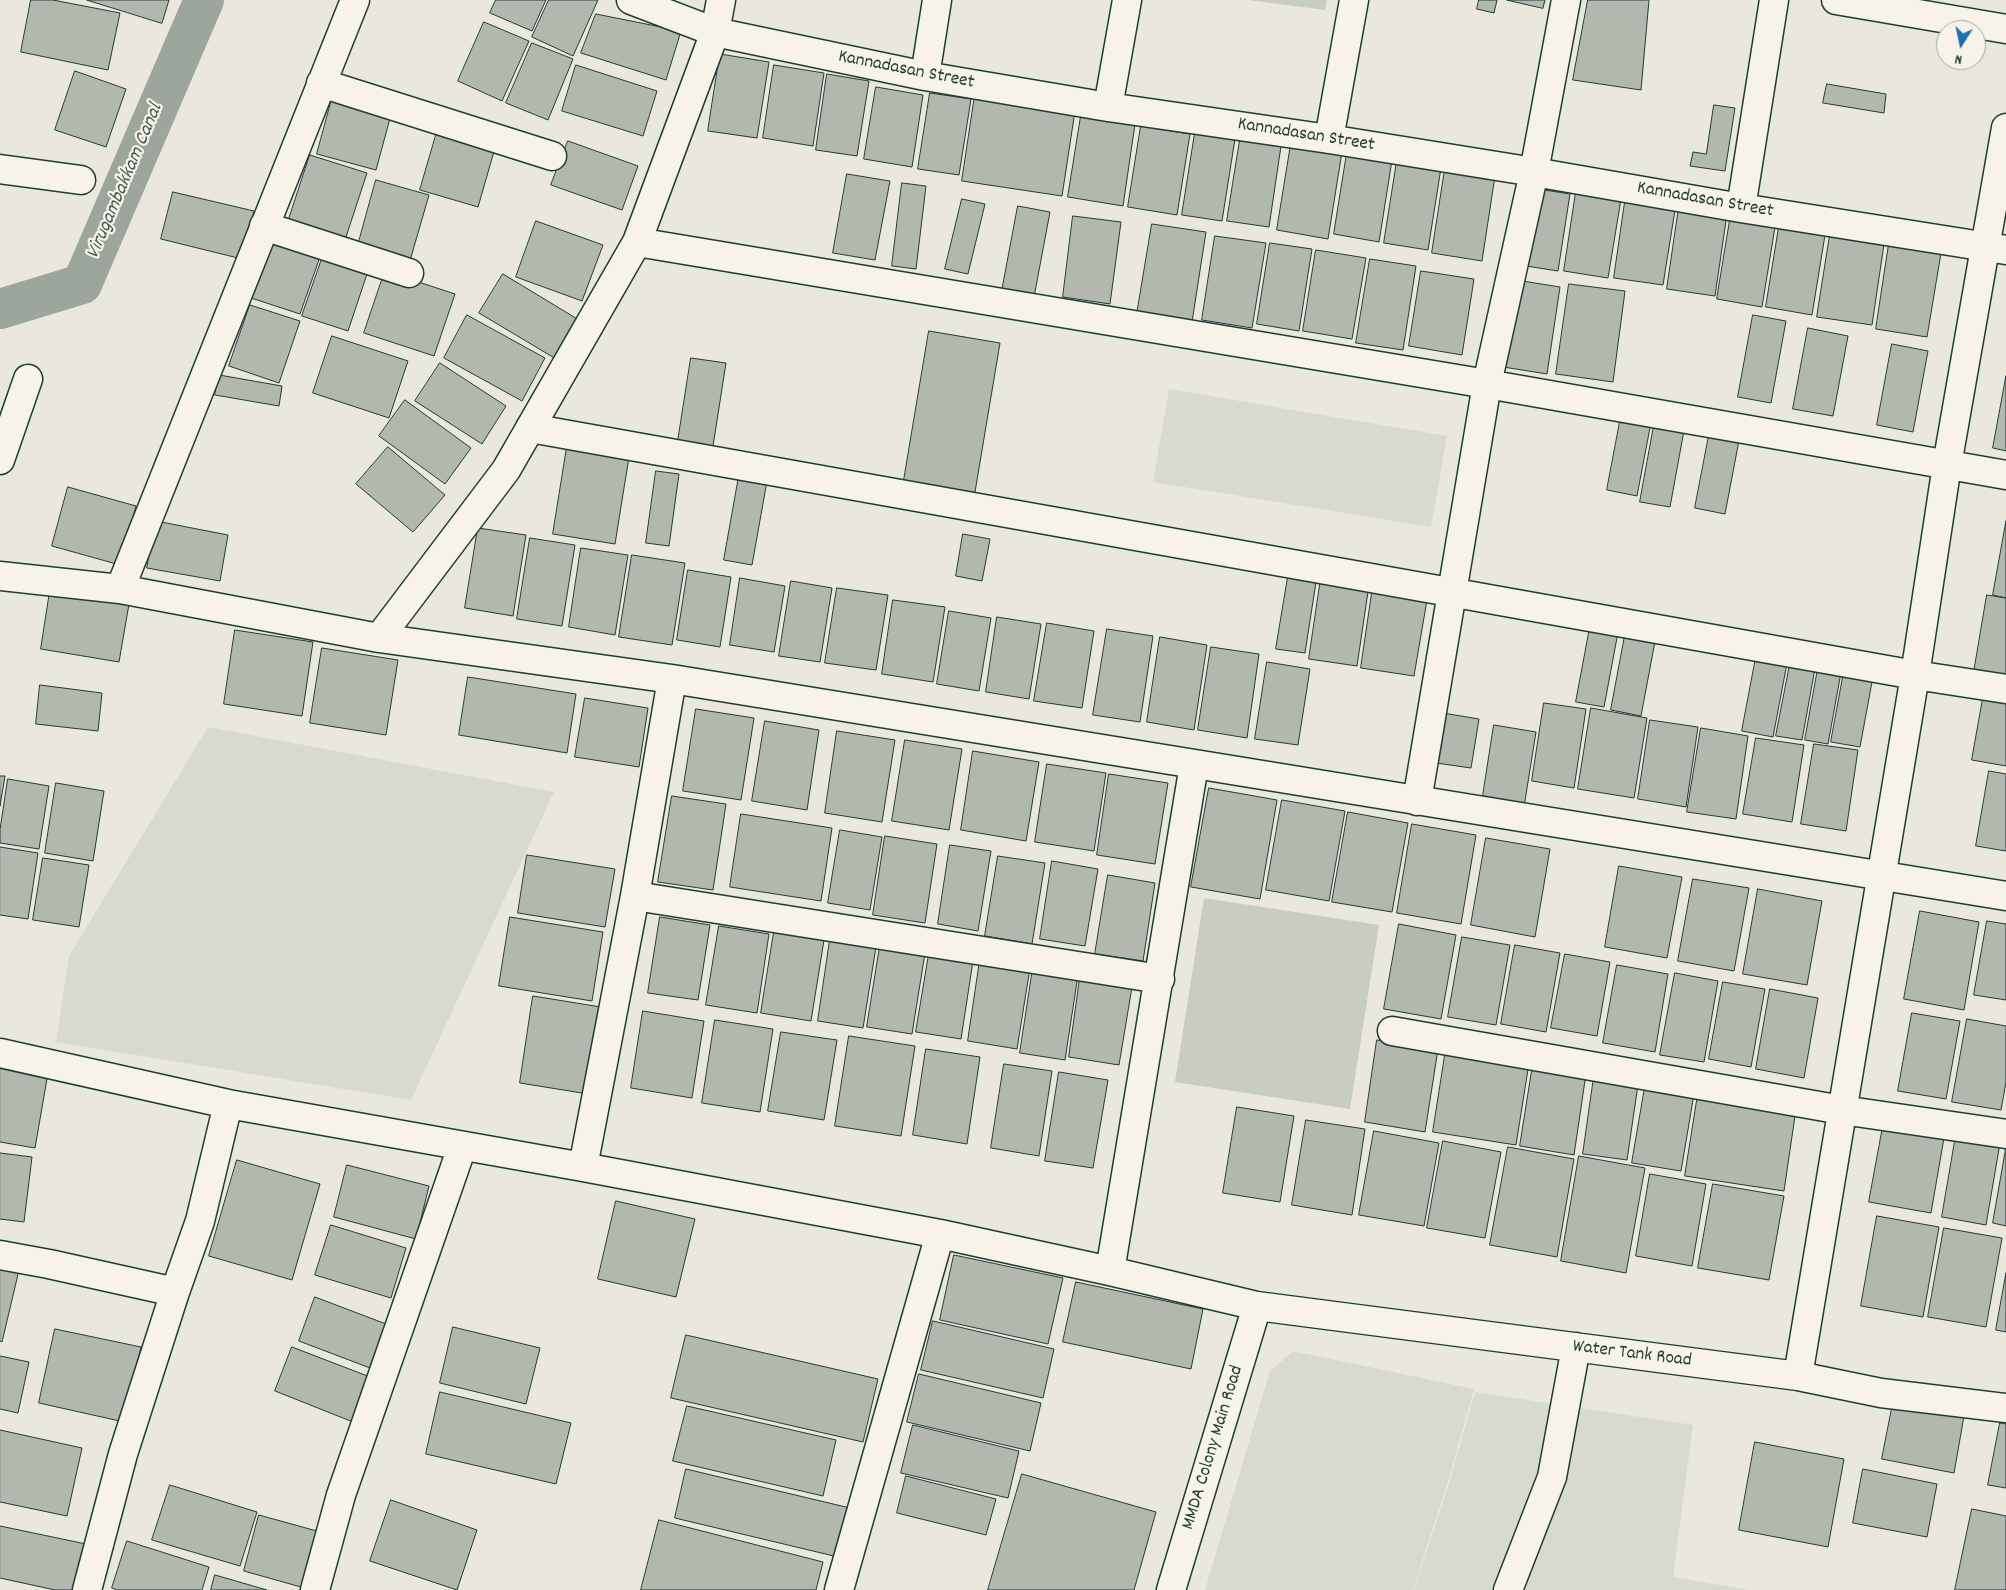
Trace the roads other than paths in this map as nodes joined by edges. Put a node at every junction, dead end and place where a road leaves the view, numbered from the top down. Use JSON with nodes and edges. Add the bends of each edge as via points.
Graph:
{"nodes":[{"id":1,"x":354,"y":0,"type":"edge"},
{"id":2,"x":631,"y":0,"type":"edge"},
{"id":3,"x":721,"y":0,"type":"edge"},
{"id":4,"x":938,"y":0,"type":"edge"},
{"id":5,"x":1127,"y":0,"type":"edge"},
{"id":6,"x":1354,"y":0,"type":"edge"},
{"id":7,"x":1566,"y":0,"type":"edge"},
{"id":8,"x":1774,"y":0,"type":"edge"},
{"id":9,"x":1836,"y":0,"type":"edge"},
{"id":10,"x":1882,"y":4,"type":"edge"},
{"id":11,"x":2006,"y":29,"type":"edge"},
{"id":12,"x":715,"y":32,"type":"junction"},
{"id":13,"x":925,"y":76,"type":"junction"},
{"id":14,"x":321,"y":83,"type":"junction"},
{"id":15,"x":1108,"y":107,"type":"junction"},
{"id":16,"x":2006,"y":128,"type":"edge"},
{"id":17,"x":1329,"y":139,"type":"junction"},
{"id":18,"x":552,"y":156,"type":"dead end"},
{"id":19,"x":0,"y":169,"type":"edge"},
{"id":20,"x":1534,"y":172,"type":"junction"},
{"id":21,"x":81,"y":180,"type":"dead end"},
{"id":22,"x":1741,"y":208,"type":"junction"},
{"id":23,"x":264,"y":226,"type":"junction"},
{"id":24,"x":637,"y":242,"type":"junction"},
{"id":25,"x":1996,"y":249,"type":"edge"},
{"id":26,"x":409,"y":273,"type":"dead end"},
{"id":27,"x":28,"y":379,"type":"dead end"},
{"id":28,"x":1487,"y":384,"type":"junction"},
{"id":29,"x":530,"y":428,"type":"junction"},
{"id":30,"x":0,"y":460,"type":"edge"},
{"id":31,"x":1947,"y":465,"type":"junction"},
{"id":32,"x":2006,"y":475,"type":"edge"},
{"id":33,"x":0,"y":576,"type":"edge"},
{"id":34,"x":120,"y":589,"type":"junction"},
{"id":35,"x":1451,"y":592,"type":"junction"},
{"id":36,"x":379,"y":638,"type":"junction"},
{"id":37,"x":1915,"y":675,"type":"junction"},
{"id":38,"x":672,"y":679,"type":"junction"},
{"id":39,"x":2006,"y":689,"type":"edge"},
{"id":40,"x":1194,"y":765,"type":"junction"},
{"id":41,"x":1417,"y":801,"type":"junction"},
{"id":42,"x":1881,"y":877,"type":"junction"},
{"id":43,"x":635,"y":896,"type":"junction"},
{"id":44,"x":2006,"y":896,"type":"edge"},
{"id":45,"x":1160,"y":979,"type":"junction"},
{"id":46,"x":1392,"y":1031,"type":"dead end"},
{"id":47,"x":0,"y":1053,"type":"edge"},
{"id":48,"x":228,"y":1104,"type":"junction"},
{"id":49,"x":1842,"y":1110,"type":"junction"},
{"id":50,"x":2006,"y":1134,"type":"edge"},
{"id":51,"x":462,"y":1146,"type":"junction"},
{"id":52,"x":583,"y":1166,"type":"junction"},
{"id":53,"x":940,"y":1234,"type":"junction"},
{"id":54,"x":0,"y":1256,"type":"edge"},
{"id":55,"x":1110,"y":1271,"type":"junction"},
{"id":56,"x":175,"y":1292,"type":"junction"},
{"id":57,"x":1257,"y":1306,"type":"junction"},
{"id":58,"x":1576,"y":1348,"type":"junction"},
{"id":59,"x":1798,"y":1376,"type":"junction"},
{"id":60,"x":2006,"y":1408,"type":"edge"},
{"id":61,"x":87,"y":1590,"type":"edge"},
{"id":62,"x":316,"y":1590,"type":"edge"},
{"id":63,"x":839,"y":1590,"type":"edge"},
{"id":64,"x":1170,"y":1590,"type":"edge"},
{"id":65,"x":1508,"y":1590,"type":"edge"}],
"edges":[{"from":1,"to":14,"type":"street"},
{"from":2,"to":12,"type":"street","name":"Kannadasan Street"},
{"from":3,"to":12,"type":"street"},
{"from":4,"to":13,"type":"street"},
{"from":5,"to":15,"type":"street"},
{"from":6,"to":17,"type":"street"},
{"from":7,"to":20,"type":"street"},
{"from":8,"to":22,"type":"street"},
{"from":9,"to":10,"type":"street"},
{"from":10,"to":11,"type":"street"},
{"from":12,"to":13,"type":"street","name":"Kannadasan Street"},
{"from":12,"to":24,"type":"street"},
{"from":13,"to":15,"type":"street","name":"Kannadasan Street"},
{"from":14,"to":18,"type":"street"},
{"from":14,"to":23,"type":"street"},
{"from":15,"to":17,"type":"street","name":"Kannadasan Street"},
{"from":16,"to":25,"type":"street"},
{"from":17,"to":20,"type":"street","name":"Kannadasan Street"},
{"from":19,"to":21,"type":"street"},
{"from":20,"to":22,"type":"street","name":"Kannadasan Street"},
{"from":20,"to":28,"type":"street"},
{"from":22,"to":25,"type":"street","name":"Kannadasan Street"},
{"from":23,"to":26,"type":"street"},
{"from":23,"to":34,"type":"street"},
{"from":24,"to":28,"type":"street"},
{"from":24,"to":29,"type":"street"},
{"from":25,"to":31,"type":"street"},
{"from":27,"to":30,"type":"street"},
{"from":28,"to":31,"type":"street"},
{"from":28,"to":35,"type":"street"},
{"from":29,"to":35,"type":"street"},
{"from":29,"to":36,"type":"street","via":[[506,470]]},
{"from":31,"to":32,"type":"street"},
{"from":31,"to":37,"type":"street"},
{"from":33,"to":34,"type":"street"},
{"from":34,"to":36,"type":"street"},
{"from":35,"to":37,"type":"street"},
{"from":35,"to":41,"type":"street"},
{"from":36,"to":38,"type":"street"},
{"from":37,"to":39,"type":"street"},
{"from":37,"to":42,"type":"street"},
{"from":38,"to":40,"type":"street"},
{"from":38,"to":43,"type":"street"},
{"from":40,"to":41,"type":"street"},
{"from":40,"to":45,"type":"street"},
{"from":41,"to":42,"type":"street"},
{"from":42,"to":44,"type":"street"},
{"from":42,"to":49,"type":"street"},
{"from":43,"to":45,"type":"street"},
{"from":43,"to":52,"type":"street"},
{"from":45,"to":55,"type":"street"},
{"from":46,"to":49,"type":"street"},
{"from":47,"to":48,"type":"street","name":"Water Tank Road"},
{"from":48,"to":51,"type":"street","name":"Water Tank Road"},
{"from":48,"to":56,"type":"street","via":[[200,1221]]},
{"from":49,"to":50,"type":"street"},
{"from":49,"to":59,"type":"street"},
{"from":51,"to":52,"type":"street","name":"Water Tank Road"},
{"from":51,"to":62,"type":"street","via":[[341,1495]]},
{"from":52,"to":53,"type":"street","name":"Water Tank Road"},
{"from":53,"to":55,"type":"street","name":"Water Tank Road"},
{"from":53,"to":63,"type":"street"},
{"from":54,"to":56,"type":"street"},
{"from":55,"to":57,"type":"street","name":"Water Tank Road"},
{"from":56,"to":61,"type":"street","via":[[123,1454]]},
{"from":57,"to":58,"type":"street","name":"Water Tank Road"},
{"from":57,"to":64,"type":"street","name":"MMDA Colony Main Road"},
{"from":58,"to":59,"type":"street","name":"Water Tank Road"},
{"from":58,"to":65,"type":"street","via":[[1552,1477]]},
{"from":59,"to":60,"type":"street","name":"Water Tank Road","via":[[1881,1393]]}]}
